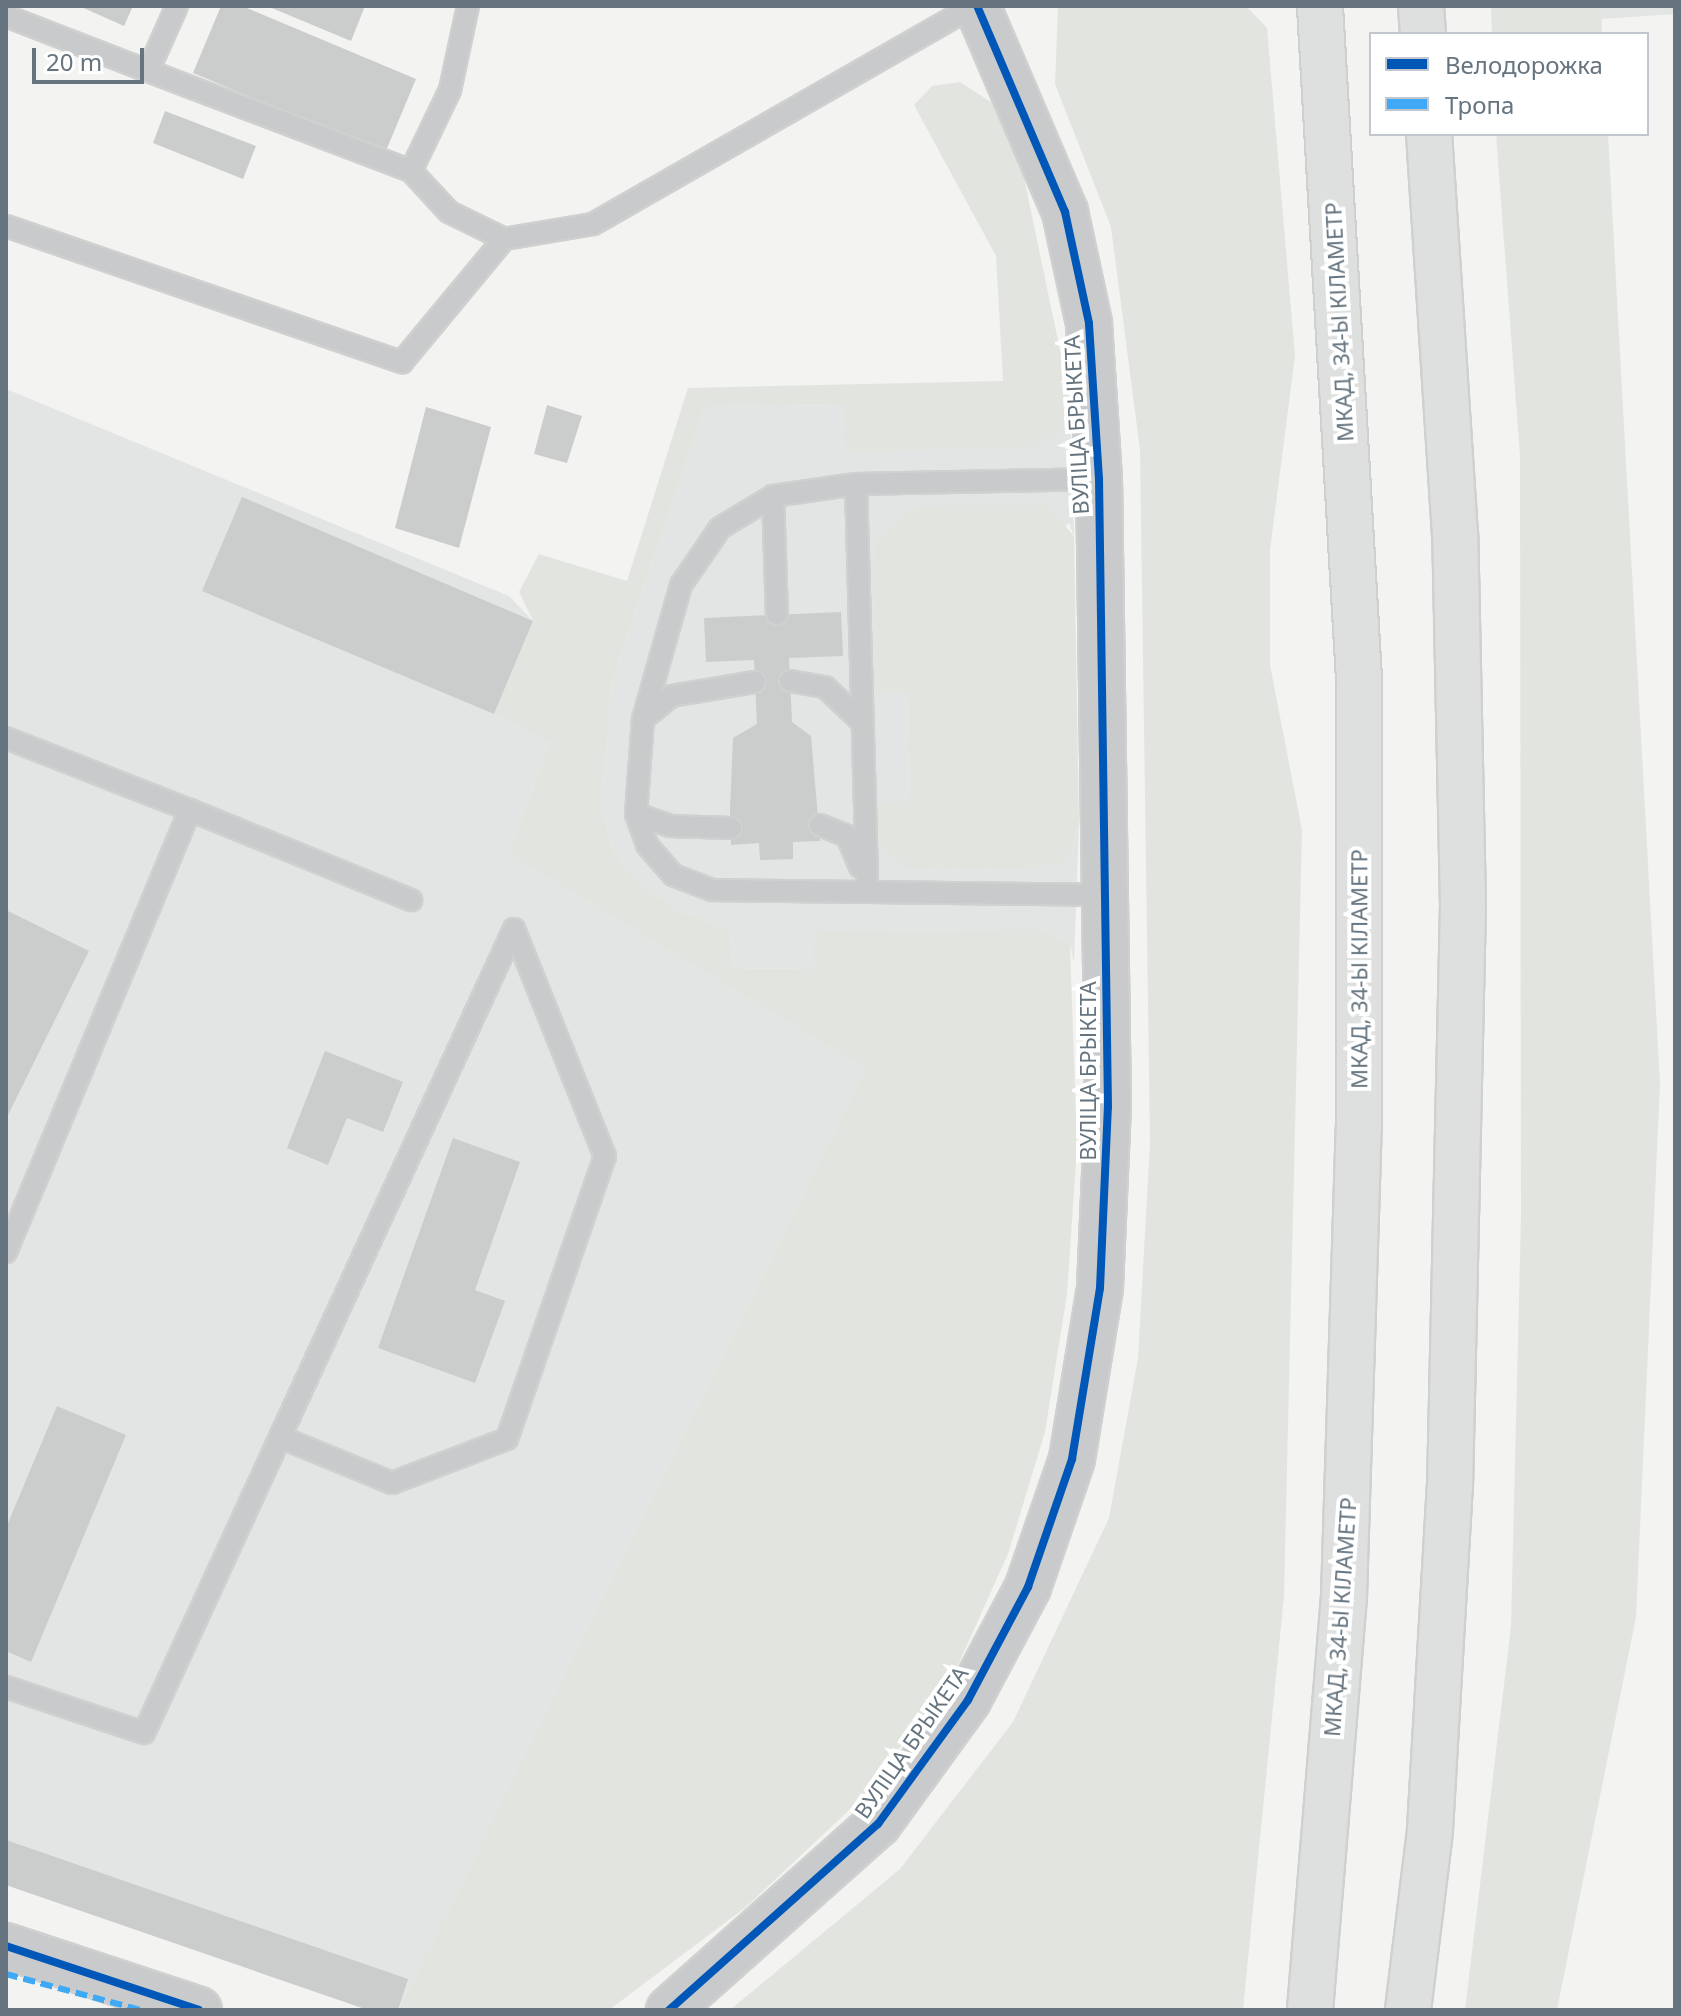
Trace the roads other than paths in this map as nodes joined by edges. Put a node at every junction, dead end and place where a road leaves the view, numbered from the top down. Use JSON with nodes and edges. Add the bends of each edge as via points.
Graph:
{"nodes":[{"id":1,"x":177,"y":6,"type":"edge"},
{"id":2,"x":975,"y":6,"type":"edge"},
{"id":3,"x":1290,"y":6,"type":"edge"},
{"id":4,"x":1320,"y":6,"type":"edge"},
{"id":5,"x":1421,"y":6,"type":"edge"},
{"id":6,"x":469,"y":7,"type":"edge"},
{"id":7,"x":6,"y":16,"type":"edge"},
{"id":8,"x":1423,"y":32,"type":"edge"},
{"id":9,"x":1324,"y":51,"type":"junction"},
{"id":10,"x":148,"y":71,"type":"junction"},
{"id":11,"x":1429,"y":136,"type":"edge"},
{"id":12,"x":411,"y":171,"type":"junction"},
{"id":13,"x":6,"y":226,"type":"edge"},
{"id":14,"x":504,"y":239,"type":"junction"},
{"id":15,"x":1099,"y":479,"type":"junction"},
{"id":16,"x":856,"y":484,"type":"junction"},
{"id":17,"x":773,"y":496,"type":"junction"},
{"id":18,"x":777,"y":614,"type":"dead end"},
{"id":19,"x":790,"y":681,"type":"dead end"},
{"id":20,"x":755,"y":682,"type":"dead end"},
{"id":21,"x":643,"y":719,"type":"junction"},
{"id":22,"x":862,"y":722,"type":"junction"},
{"id":23,"x":6,"y":738,"type":"edge"},
{"id":24,"x":190,"y":810,"type":"junction"},
{"id":25,"x":636,"y":814,"type":"junction"},
{"id":26,"x":820,"y":825,"type":"dead end"},
{"id":27,"x":731,"y":828,"type":"dead end"},
{"id":28,"x":867,"y":890,"type":"junction"},
{"id":29,"x":1106,"y":895,"type":"junction"},
{"id":30,"x":411,"y":900,"type":"dead end"},
{"id":31,"x":13,"y":1218,"type":"edge"},
{"id":32,"x":6,"y":1252,"type":"edge"},
{"id":33,"x":280,"y":1437,"type":"junction"},
{"id":34,"x":6,"y":1687,"type":"edge"},
{"id":35,"x":6,"y":1946,"type":"edge"},
{"id":36,"x":199,"y":2010,"type":"edge"},
{"id":37,"x":669,"y":2010,"type":"edge"},
{"id":38,"x":1310,"y":2010,"type":"edge"},
{"id":39,"x":1408,"y":2010,"type":"edge"}],
"edges":[{"from":1,"to":10,"type":"lane"},
{"from":2,"to":14,"type":"lane","via":[[593,224]]},
{"from":2,"to":15,"type":"street","name":"ВУЛІЦА БРЫКЕТА","via":[[1065,212],[1089,323]]},
{"from":3,"to":9,"type":"highway"},
{"from":4,"to":9,"type":"highway","name":"МКАД, 34-Ы КІЛАМЕТР"},
{"from":5,"to":8,"type":"highway"},
{"from":6,"to":12,"type":"lane","via":[[450,90]]},
{"from":7,"to":10,"type":"lane"},
{"from":9,"to":38,"type":"highway","name":"МКАД, 34-Ы КІЛАМЕТР","via":[[1359,679],[1359,1128],[1344,1596]]},
{"from":10,"to":12,"type":"lane"},
{"from":11,"to":39,"type":"highway","via":[[1455,535],[1463,905],[1450,1487]]},
{"from":12,"to":14,"type":"lane","via":[[449,212]]},
{"from":13,"to":14,"type":"lane","via":[[402,362]]},
{"from":15,"to":16,"type":"lane"},
{"from":15,"to":29,"type":"street","name":"ВУЛІЦА БРЫКЕТА"},
{"from":16,"to":17,"type":"lane"},
{"from":16,"to":22,"type":"lane"},
{"from":17,"to":18,"type":"lane"},
{"from":17,"to":21,"type":"lane","via":[[720,528],[681,585]]},
{"from":19,"to":22,"type":"lane","via":[[825,687]]},
{"from":20,"to":21,"type":"lane","via":[[671,696]]},
{"from":21,"to":25,"type":"lane"},
{"from":22,"to":28,"type":"lane"},
{"from":23,"to":24,"type":"lane"},
{"from":24,"to":30,"type":"lane"},
{"from":24,"to":31,"type":"lane"},
{"from":25,"to":27,"type":"lane","via":[[670,826]]},
{"from":25,"to":28,"type":"lane","via":[[647,845],[673,875],[712,890]]},
{"from":26,"to":28,"type":"lane","via":[[847,836]]},
{"from":28,"to":29,"type":"lane"},
{"from":29,"to":37,"type":"street","name":"ВУЛІЦА БРЫКЕТА","via":[[1108,1107],[1100,1288],[1072,1459],[1028,1587],[968,1700],[878,1824]]},
{"from":31,"to":32,"type":"lane"},
{"from":33,"to":33,"type":"lane","via":[[392,1483],[507,1439],[605,1156],[514,929]]},
{"from":33,"to":34,"type":"lane","via":[[144,1733]]},
{"from":35,"to":36,"type":"street"}]}
